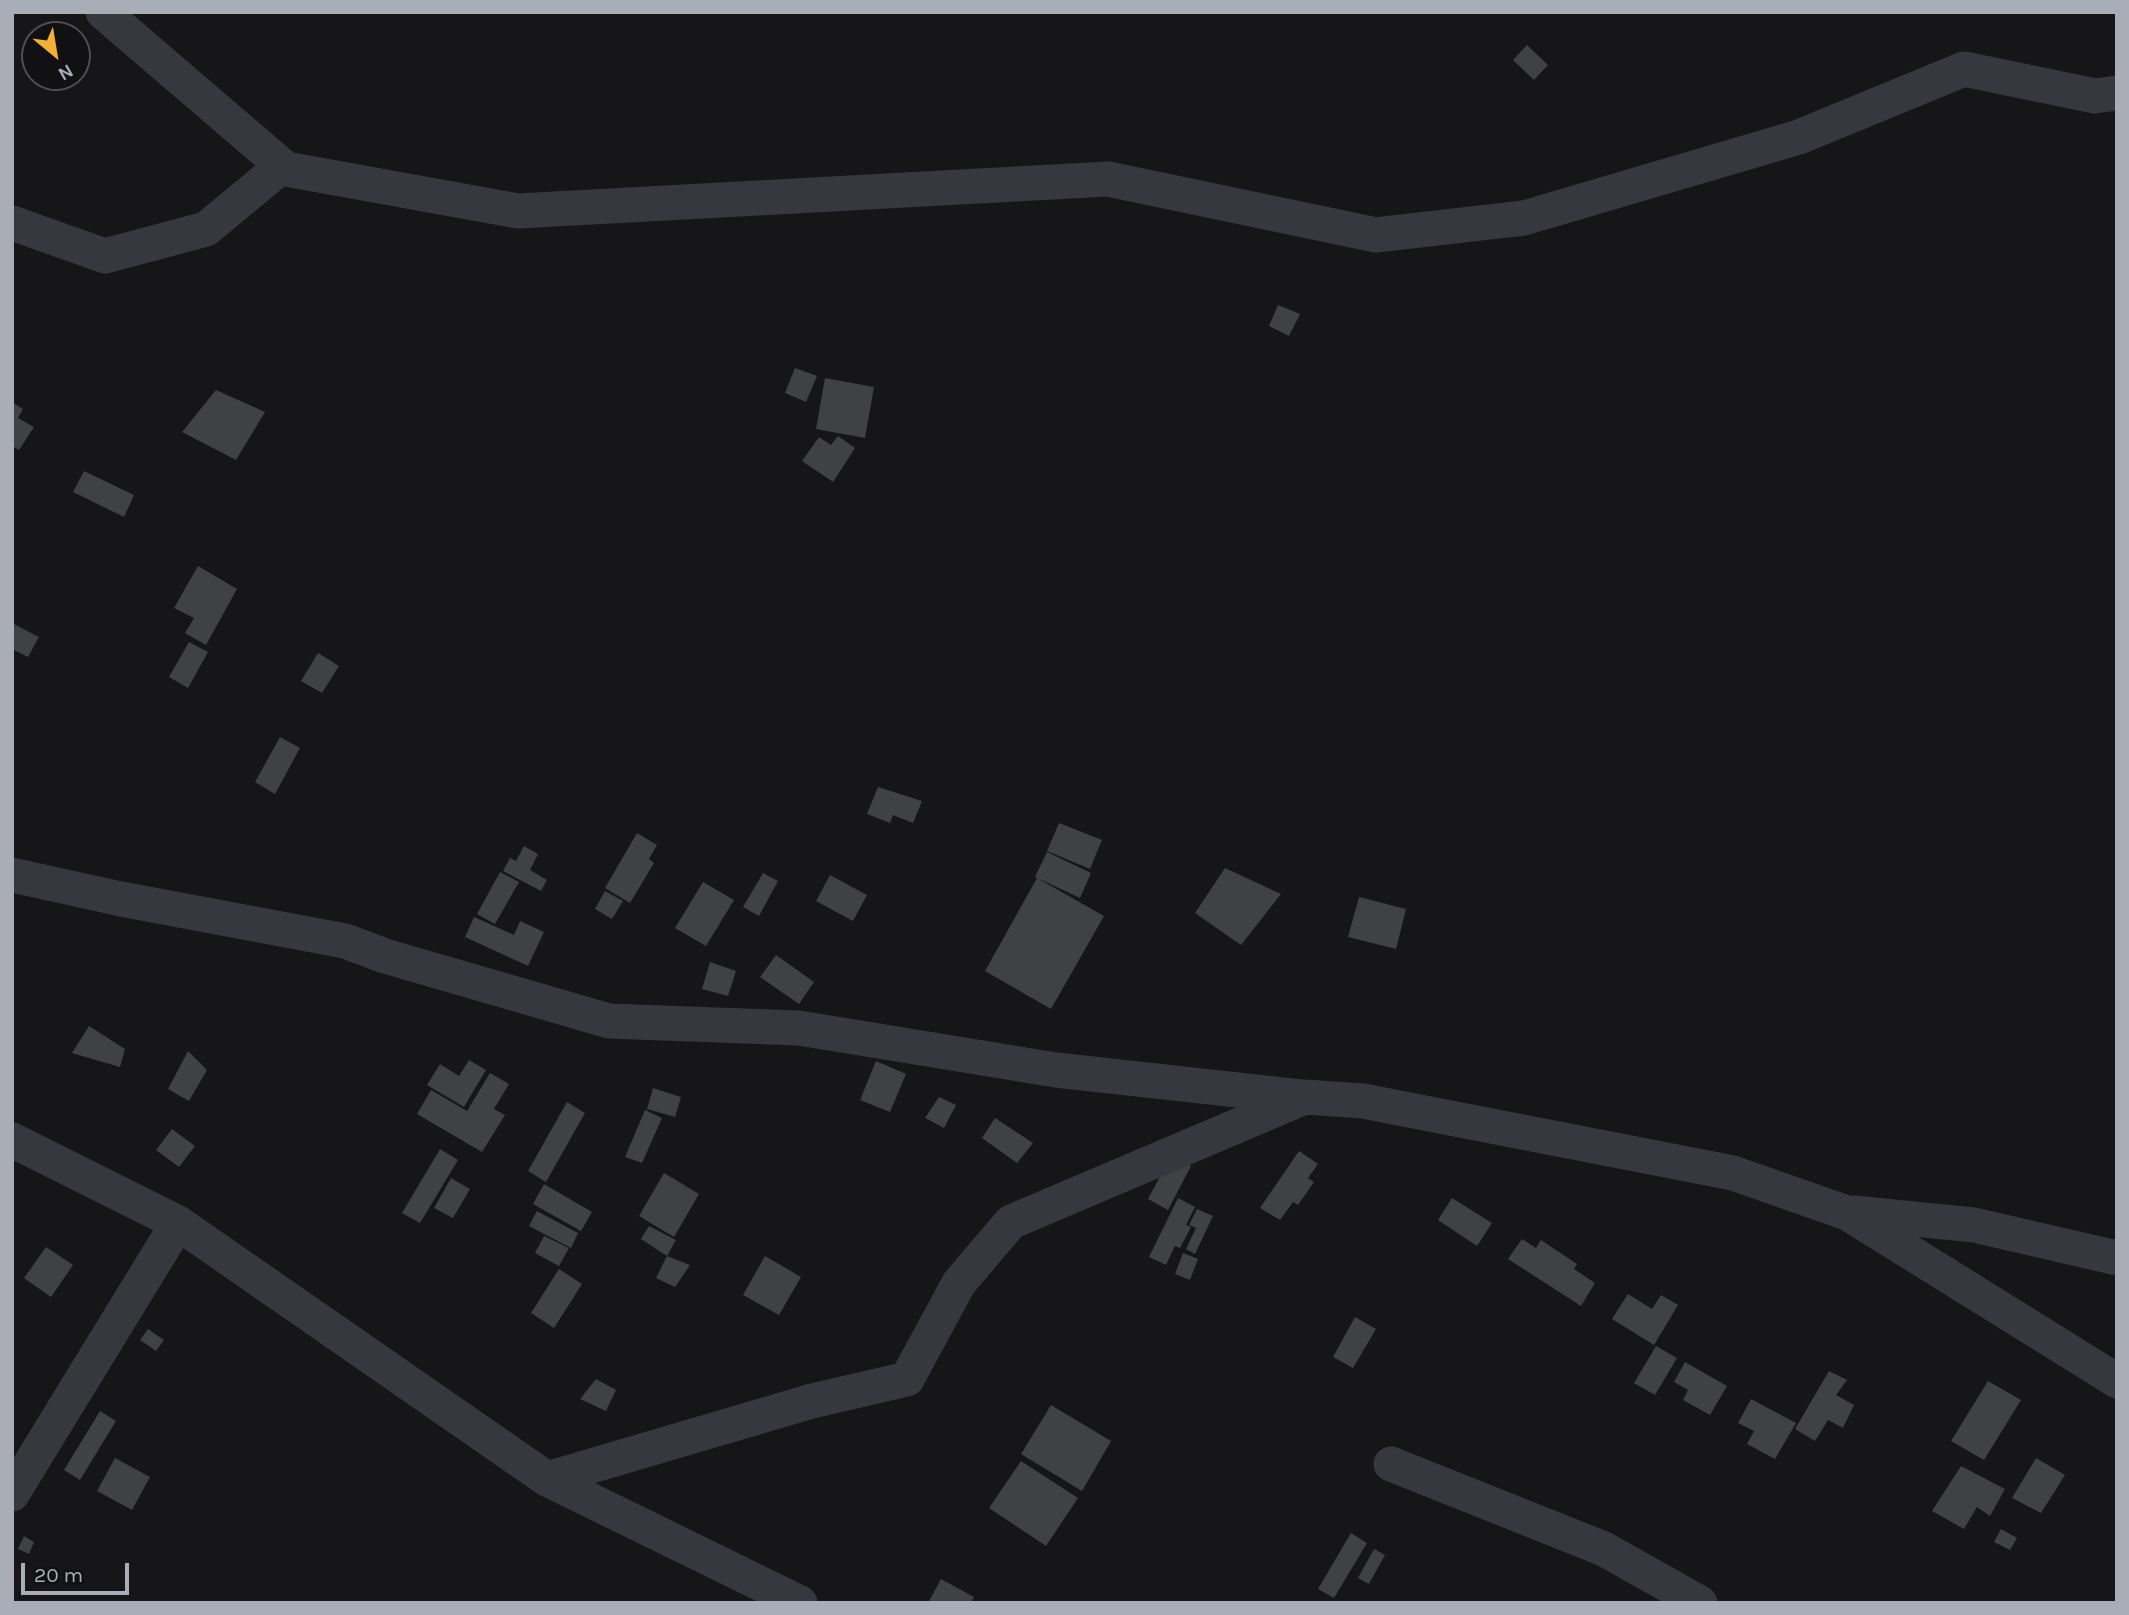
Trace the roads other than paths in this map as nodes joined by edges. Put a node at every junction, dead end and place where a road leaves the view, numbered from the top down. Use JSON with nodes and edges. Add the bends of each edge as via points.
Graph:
{"nodes":[{"id":1,"x":103,"y":12,"type":"edge"},
{"id":2,"x":2117,"y":93,"type":"edge"},
{"id":3,"x":281,"y":167,"type":"dead end"},
{"id":4,"x":12,"y":223,"type":"edge"},
{"id":5,"x":12,"y":875,"type":"edge"},
{"id":6,"x":1305,"y":1097,"type":"junction"},
{"id":7,"x":12,"y":1140,"type":"edge"},
{"id":8,"x":1847,"y":1213,"type":"junction"},
{"id":9,"x":178,"y":1223,"type":"junction"},
{"id":10,"x":2117,"y":1258,"type":"edge"},
{"id":11,"x":2117,"y":1381,"type":"edge"},
{"id":12,"x":1391,"y":1464,"type":"dead end"},
{"id":13,"x":547,"y":1479,"type":"junction"},
{"id":14,"x":12,"y":1494,"type":"edge"},
{"id":15,"x":800,"y":1603,"type":"edge"},
{"id":16,"x":1700,"y":1603,"type":"edge"}],
"edges":[{"from":1,"to":2,"type":"street","via":[[286,169],[518,211],[1108,179],[1376,235],[1524,219],[1799,137],[1964,69],[2095,96]]},
{"from":3,"to":4,"type":"street","via":[[206,229],[105,256]]},
{"from":5,"to":6,"type":"street","via":[[345,941],[609,1021],[799,1028],[1056,1070]]},
{"from":6,"to":8,"type":"street","via":[[1363,1101],[1733,1173]]},
{"from":6,"to":13,"type":"street","via":[[1012,1222],[959,1283],[907,1380],[813,1401]]},
{"from":7,"to":9,"type":"street"},
{"from":8,"to":10,"type":"street","via":[[1974,1225]]},
{"from":8,"to":11,"type":"street"},
{"from":9,"to":13,"type":"street"},
{"from":9,"to":14,"type":"street"},
{"from":12,"to":16,"type":"street","via":[[1604,1549]]},
{"from":13,"to":15,"type":"street"}]}
